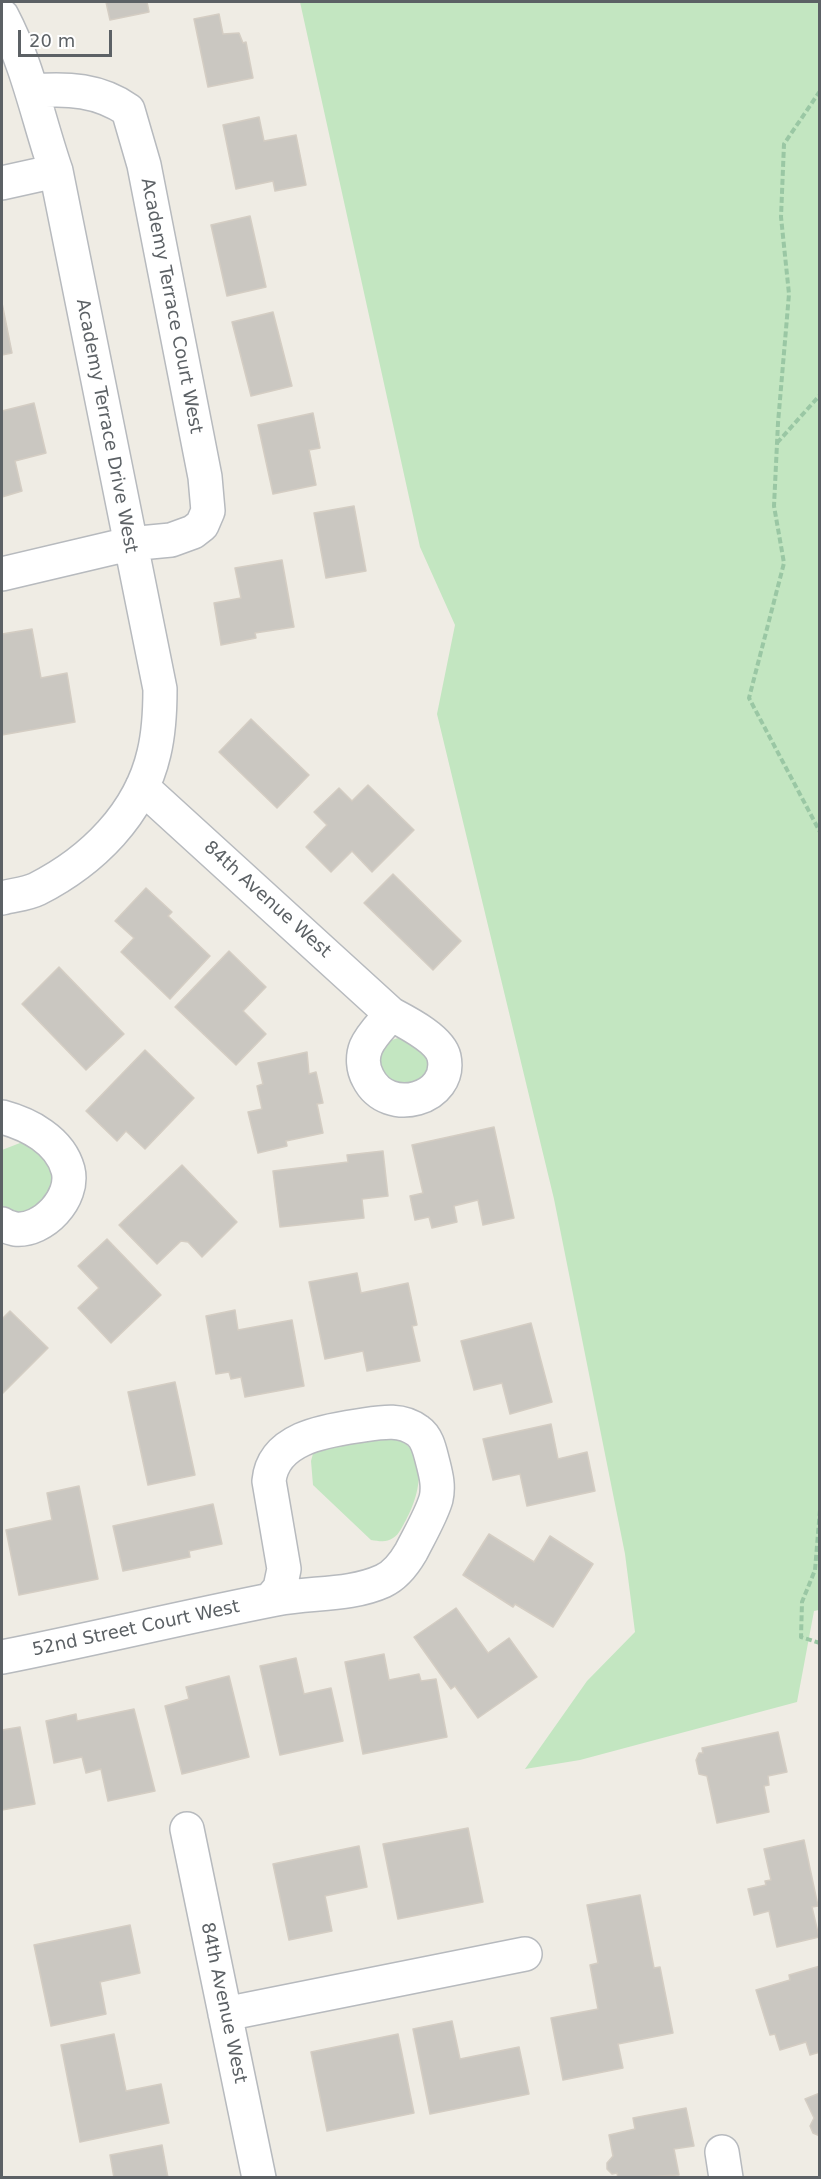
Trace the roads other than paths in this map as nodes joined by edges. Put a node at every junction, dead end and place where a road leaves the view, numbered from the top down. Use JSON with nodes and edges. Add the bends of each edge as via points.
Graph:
{"nodes":[{"id":1,"x":2,"y":16,"type":"edge"},
{"id":2,"x":33,"y":91,"type":"junction"},
{"id":3,"x":56,"y":171,"type":"junction"},
{"id":4,"x":2,"y":183,"type":"edge"},
{"id":5,"x":129,"y":544,"type":"junction"},
{"id":6,"x":2,"y":574,"type":"edge"},
{"id":7,"x":142,"y":787,"type":"junction"},
{"id":8,"x":2,"y":898,"type":"edge"},
{"id":9,"x":391,"y":1014,"type":"dead end"},
{"id":10,"x":2,"y":1117,"type":"edge"},
{"id":11,"x":2,"y":1224,"type":"edge"},
{"id":12,"x":270,"y":1600,"type":"junction"},
{"id":13,"x":2,"y":1658,"type":"edge"},
{"id":14,"x":187,"y":1829,"type":"dead end"},
{"id":15,"x":525,"y":1954,"type":"dead end"},
{"id":16,"x":225,"y":2014,"type":"junction"},
{"id":17,"x":259,"y":2178,"type":"edge"}],
"edges":[{"from":1,"to":2,"type":"street","name":"Academy Terrace Drive West"},
{"from":2,"to":3,"type":"street","name":"Academy Terrace Drive West"},
{"from":2,"to":5,"type":"street","name":"Academy Terrace Court West","via":[[84,91],[112,99],[128,110],[144,165],[205,477],[208,511],[202,525],[193,532],[171,540]]},
{"from":3,"to":4,"type":"street"},
{"from":3,"to":5,"type":"street","name":"Academy Terrace Drive West"},
{"from":5,"to":6,"type":"street","name":"Academy Terrace Court West"},
{"from":5,"to":7,"type":"street","name":"Academy Terrace Drive West","via":[[160,688],[160,722]]},
{"from":7,"to":8,"type":"street","name":"Academy Terrace Drive West","via":[[104,843],[35,890]]},
{"from":7,"to":9,"type":"street","name":"84th Avenue West"},
{"from":10,"to":11,"type":"street","via":[[38,1130],[68,1171],[64,1197],[48,1218],[15,1229]]},
{"from":12,"to":12,"type":"street","name":"52nd Street Court West","via":[[280,1588],[284,1569],[269,1481],[270,1468],[279,1455],[319,1432],[387,1422],[404,1423],[420,1432],[427,1442],[438,1488],[398,1571],[368,1586]]},
{"from":12,"to":13,"type":"street","name":"52nd Street Court West"},
{"from":14,"to":16,"type":"street","name":"84th Avenue West"},
{"from":15,"to":16,"type":"street"},
{"from":16,"to":17,"type":"street","name":"84th Avenue West"}]}
